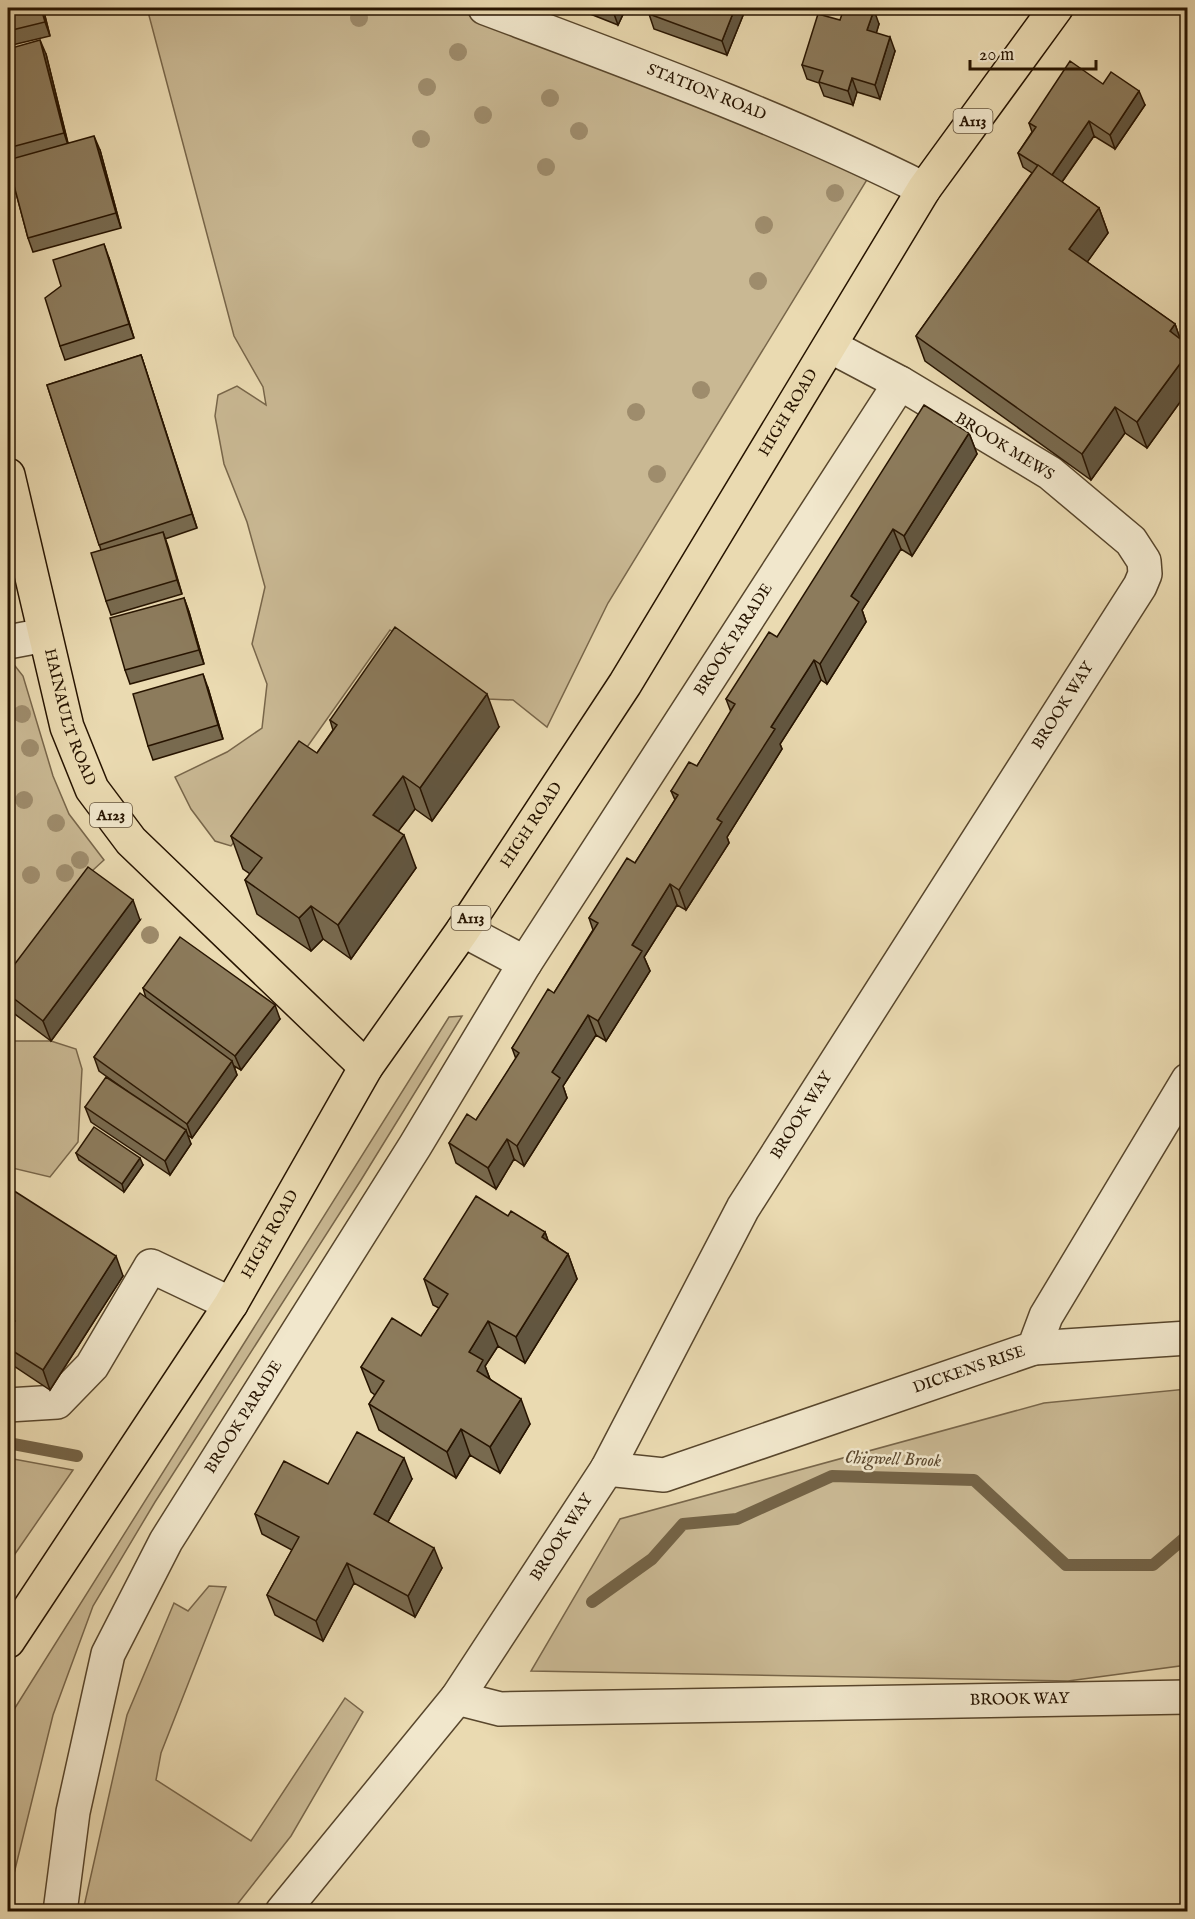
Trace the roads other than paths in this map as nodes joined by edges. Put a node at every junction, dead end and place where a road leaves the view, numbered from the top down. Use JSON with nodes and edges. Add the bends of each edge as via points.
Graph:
{"nodes":[{"id":1,"x":485,"y":8,"type":"edge"},
{"id":2,"x":1056,"y":8,"type":"edge"},
{"id":3,"x":924,"y":189,"type":"junction"},
{"id":4,"x":830,"y":346,"type":"junction"},
{"id":5,"x":900,"y":383,"type":"junction"},
{"id":6,"x":8,"y":475,"type":"edge"},
{"id":7,"x":1131,"y":541,"type":"joint"},
{"id":8,"x":45,"y":635,"type":"junction"},
{"id":9,"x":8,"y":642,"type":"edge"},
{"id":10,"x":463,"y":930,"type":"junction"},
{"id":11,"x":525,"y":963,"type":"junction"},
{"id":12,"x":366,"y":1066,"type":"junction"},
{"id":13,"x":1188,"y":1080,"type":"edge"},
{"id":14,"x":231,"y":1304,"type":"junction"},
{"id":15,"x":1188,"y":1338,"type":"edge"},
{"id":16,"x":1034,"y":1348,"type":"junction"},
{"id":17,"x":8,"y":1404,"type":"edge"},
{"id":18,"x":607,"y":1469,"type":"junction"},
{"id":19,"x":8,"y":1641,"type":"edge"},
{"id":20,"x":1188,"y":1697,"type":"edge"},
{"id":21,"x":457,"y":1698,"type":"junction"},
{"id":22,"x":60,"y":1911,"type":"edge"},
{"id":23,"x":282,"y":1911,"type":"edge"}],
"edges":[{"from":1,"to":3,"type":"street","name":"STATION ROAD","via":[[701,89]]},
{"from":2,"to":3,"type":"main road","name":"HIGH ROAD","number":"A113"},
{"from":3,"to":4,"type":"main road","name":"HIGH ROAD","number":"A113"},
{"from":4,"to":5,"type":"street"},
{"from":4,"to":10,"type":"main road","name":"HIGH ROAD","number":"A113","via":[[626,684]]},
{"from":5,"to":7,"type":"street","name":"BROOK MEWS","via":[[1050,473]]},
{"from":5,"to":11,"type":"street","name":"BROOK PARADE"},
{"from":6,"to":8,"type":"main road","name":"HAINAULT ROAD","number":"A123"},
{"from":7,"to":18,"type":"street","name":"BROOK WAY","via":[[1144,561],[1145,574],[1140,586],[743,1208]]},
{"from":8,"to":9,"type":"street"},
{"from":8,"to":12,"type":"main road","name":"HAINAULT ROAD","number":"A123","via":[[67,727],[92,789],[130,841]]},
{"from":10,"to":11,"type":"street"},
{"from":10,"to":12,"type":"main road","name":"HIGH ROAD","number":"A113"},
{"from":11,"to":22,"type":"street","name":"BROOK PARADE","via":[[166,1541],[108,1654],[73,1812]]},
{"from":12,"to":14,"type":"main road","name":"HIGH ROAD","number":"A113"},
{"from":13,"to":16,"type":"street","name":"DICKENS RISE","via":[[1046,1316]]},
{"from":14,"to":17,"type":"street","via":[[151,1266],[92,1366],[57,1402]]},
{"from":14,"to":19,"type":"main road","name":"HIGH ROAD","number":"A113"},
{"from":15,"to":16,"type":"street"},
{"from":16,"to":18,"type":"street","name":"DICKENS RISE","via":[[664,1474]]},
{"from":18,"to":21,"type":"street","name":"BROOK WAY"},
{"from":20,"to":21,"type":"street","name":"BROOK WAY","via":[[500,1709]]},
{"from":21,"to":23,"type":"street","name":"BROOK WAY"}]}
